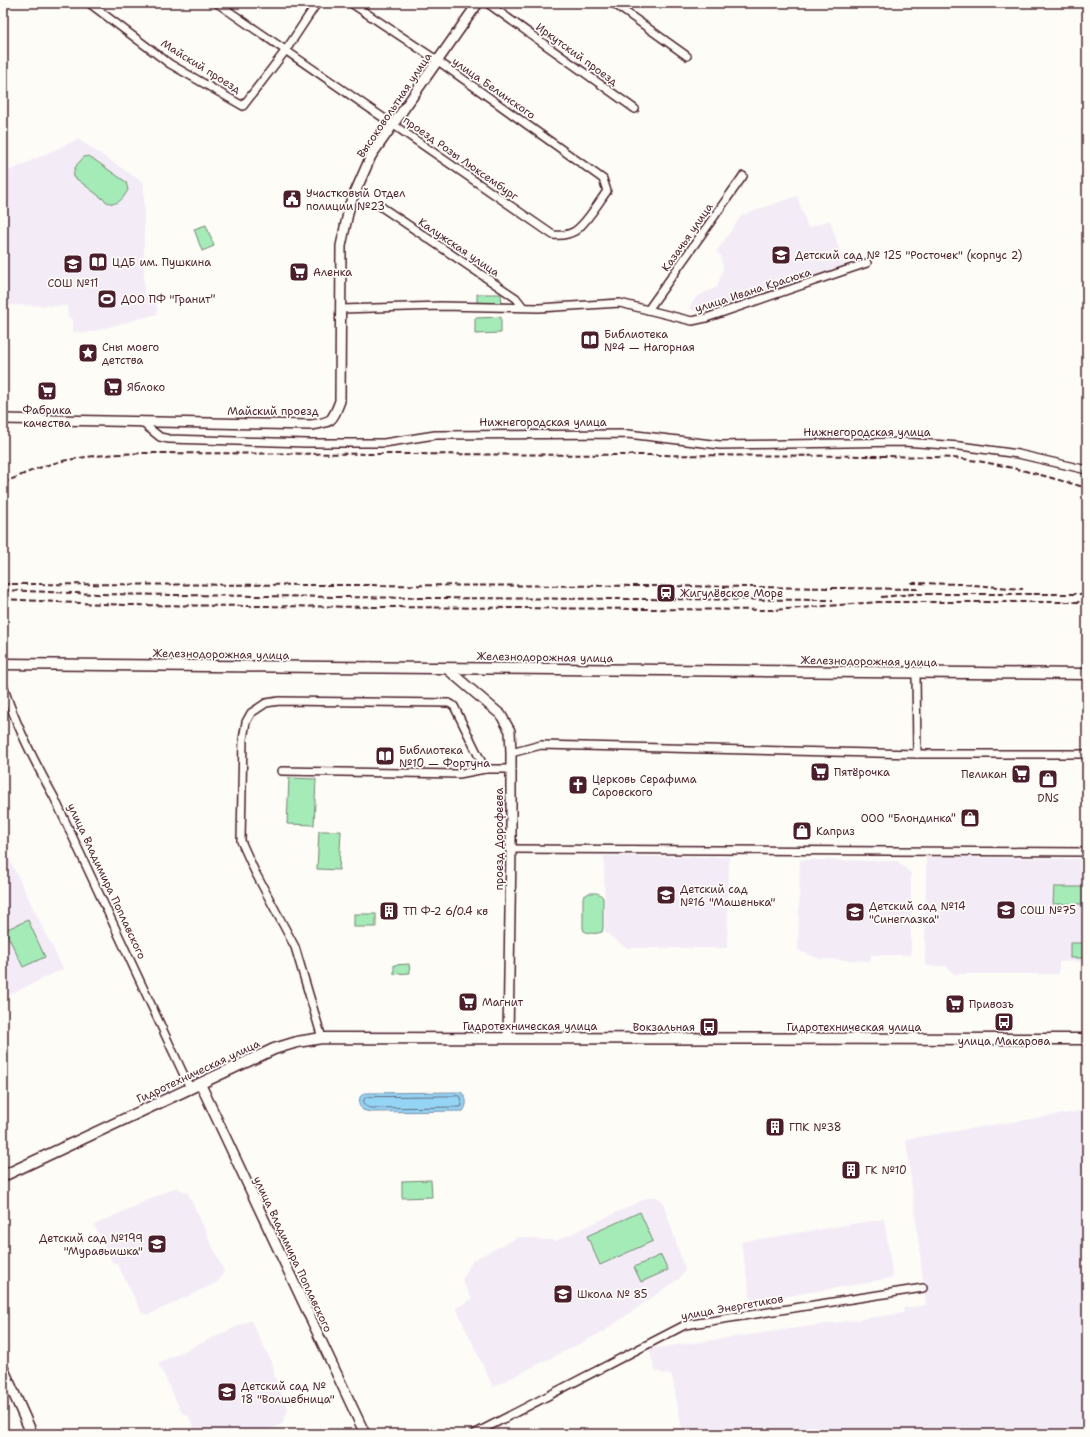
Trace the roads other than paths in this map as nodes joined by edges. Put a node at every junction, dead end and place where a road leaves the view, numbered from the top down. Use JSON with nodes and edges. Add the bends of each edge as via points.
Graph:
{"nodes":[{"id":1,"x":88,"y":3,"type":"edge"},
{"id":2,"x":218,"y":3,"type":"edge"},
{"id":3,"x":317,"y":3,"type":"edge"},
{"id":4,"x":351,"y":3,"type":"edge"},
{"id":5,"x":478,"y":3,"type":"edge"},
{"id":6,"x":487,"y":3,"type":"edge"},
{"id":7,"x":612,"y":3,"type":"edge"},
{"id":8,"x":286,"y":50,"type":"junction"},
{"id":9,"x":687,"y":56,"type":"dead end"},
{"id":10,"x":438,"y":61,"type":"junction"},
{"id":11,"x":635,"y":109,"type":"dead end"},
{"id":12,"x":393,"y":125,"type":"junction"},
{"id":13,"x":744,"y":176,"type":"dead end"},
{"id":14,"x":380,"y":206,"type":"dead end"},
{"id":15,"x":345,"y":228,"type":"joint"},
{"id":16,"x":553,"y":235,"type":"joint"},
{"id":17,"x":867,"y":263,"type":"dead end"},
{"id":18,"x":523,"y":307,"type":"junction"},
{"id":19,"x":341,"y":309,"type":"junction"},
{"id":20,"x":648,"y":310,"type":"junction"},
{"id":21,"x":3,"y":414,"type":"edge"},
{"id":22,"x":3,"y":419,"type":"edge"},
{"id":23,"x":19,"y":419,"type":"junction"},
{"id":24,"x":140,"y":421,"type":"junction"},
{"id":25,"x":1087,"y":470,"type":"edge"},
{"id":26,"x":3,"y":664,"type":"edge"},
{"id":27,"x":446,"y":668,"type":"junction"},
{"id":28,"x":916,"y":674,"type":"junction"},
{"id":29,"x":1087,"y":674,"type":"edge"},
{"id":30,"x":3,"y":685,"type":"edge"},
{"id":31,"x":511,"y":753,"type":"junction"},
{"id":32,"x":917,"y":754,"type":"junction"},
{"id":33,"x":1087,"y":754,"type":"edge"},
{"id":34,"x":485,"y":769,"type":"junction"},
{"id":35,"x":511,"y":769,"type":"junction"},
{"id":36,"x":282,"y":771,"type":"dead end"},
{"id":37,"x":511,"y":849,"type":"junction"},
{"id":38,"x":1087,"y":852,"type":"edge"},
{"id":39,"x":322,"y":1038,"type":"junction"},
{"id":40,"x":508,"y":1038,"type":"junction"},
{"id":41,"x":1087,"y":1039,"type":"edge"},
{"id":42,"x":200,"y":1083,"type":"junction"},
{"id":43,"x":190,"y":1088,"type":"junction"},
{"id":44,"x":3,"y":1176,"type":"edge"},
{"id":45,"x":923,"y":1288,"type":"dead end"},
{"id":46,"x":3,"y":1369,"type":"edge"},
{"id":47,"x":32,"y":1434,"type":"edge"},
{"id":48,"x":365,"y":1434,"type":"edge"},
{"id":49,"x":474,"y":1434,"type":"edge"}],
"edges":[{"from":1,"to":8,"type":"street","name":"Майский проезд","via":[[170,64],[243,106]]},
{"from":2,"to":8,"type":"street","name":"проезд Розы Люксембург"},
{"from":3,"to":8,"type":"street"},
{"from":4,"to":10,"type":"street","name":"улица Белинского"},
{"from":5,"to":10,"type":"street","name":"Высоковольтная улица"},
{"from":6,"to":11,"type":"street","name":"Иркутский проезд"},
{"from":7,"to":9,"type":"street"},
{"from":8,"to":12,"type":"street","name":"проезд Розы Люксембург"},
{"from":10,"to":12,"type":"street","name":"Высоковольтная улица"},
{"from":10,"to":16,"type":"street","name":"улица Белинского","via":[[603,178],[607,192],[591,214],[575,231],[562,236]]},
{"from":12,"to":15,"type":"street","name":"Высоковольтная улица","via":[[371,156],[350,204]]},
{"from":12,"to":16,"type":"street","name":"проезд Розы Люксембург"},
{"from":13,"to":20,"type":"street","name":"Казачья улица"},
{"from":14,"to":18,"type":"street","name":"Калужская улица","via":[[516,298]]},
{"from":15,"to":19,"type":"street","name":"Майский проезд","via":[[341,246]]},
{"from":17,"to":20,"type":"street","name":"улица Ивана Красюка","via":[[706,318],[692,321]]},
{"from":18,"to":19,"type":"street","name":"улица Ивана Красюка"},
{"from":18,"to":20,"type":"street","name":"улица Ивана Красюка","via":[[620,303]]},
{"from":19,"to":24,"type":"street","name":"Майский проезд","via":[[340,401],[334,418],[327,423],[311,425]]},
{"from":21,"to":23,"type":"street"},
{"from":22,"to":23,"type":"street"},
{"from":23,"to":24,"type":"street"},
{"from":24,"to":25,"type":"street","name":"Нижнегородская улица","via":[[160,437],[169,439],[306,443],[384,443],[435,435],[620,434],[720,445],[904,442],[1018,454]]},
{"from":26,"to":27,"type":"main road","name":"Железнодорожная улица"},
{"from":27,"to":28,"type":"main road","name":"Железнодорожная улица"},
{"from":27,"to":31,"type":"street","name":"проезд Дорофеева","via":[[501,715],[510,731]]},
{"from":28,"to":29,"type":"main road","name":"Железнодорожная улица"},
{"from":28,"to":32,"type":"street"},
{"from":30,"to":43,"type":"street","name":"улица Владимира Поплавского","via":[[8,704],[34,761],[54,797]]},
{"from":31,"to":32,"type":"street","via":[[541,745]]},
{"from":31,"to":35,"type":"street","name":"проезд Дорофеева"},
{"from":32,"to":33,"type":"street"},
{"from":34,"to":35,"type":"street"},
{"from":34,"to":36,"type":"street","via":[[460,774]]},
{"from":34,"to":39,"type":"street","via":[[454,706],[449,703],[279,701],[266,703],[251,713],[246,722],[243,740],[241,841],[295,947]]},
{"from":35,"to":37,"type":"street","name":"проезд Дорофеева"},
{"from":37,"to":38,"type":"street"},
{"from":37,"to":40,"type":"street","name":"проезд Дорофеева"},
{"from":39,"to":40,"type":"main road","name":"Гидротехническая улица"},
{"from":39,"to":42,"type":"main road","name":"Гидротехническая улица","via":[[274,1049]]},
{"from":40,"to":41,"type":"main road","name":"Гидротехническая улица"},
{"from":42,"to":43,"type":"main road","name":"Гидротехническая улица"},
{"from":42,"to":48,"type":"street","name":"улица Владимира Поплавского"},
{"from":43,"to":44,"type":"main road","name":"Гидротехническая улица"},
{"from":45,"to":49,"type":"street","name":"улица Энергетиков","via":[[685,1325]]},
{"from":46,"to":47,"type":"main road"}]}
